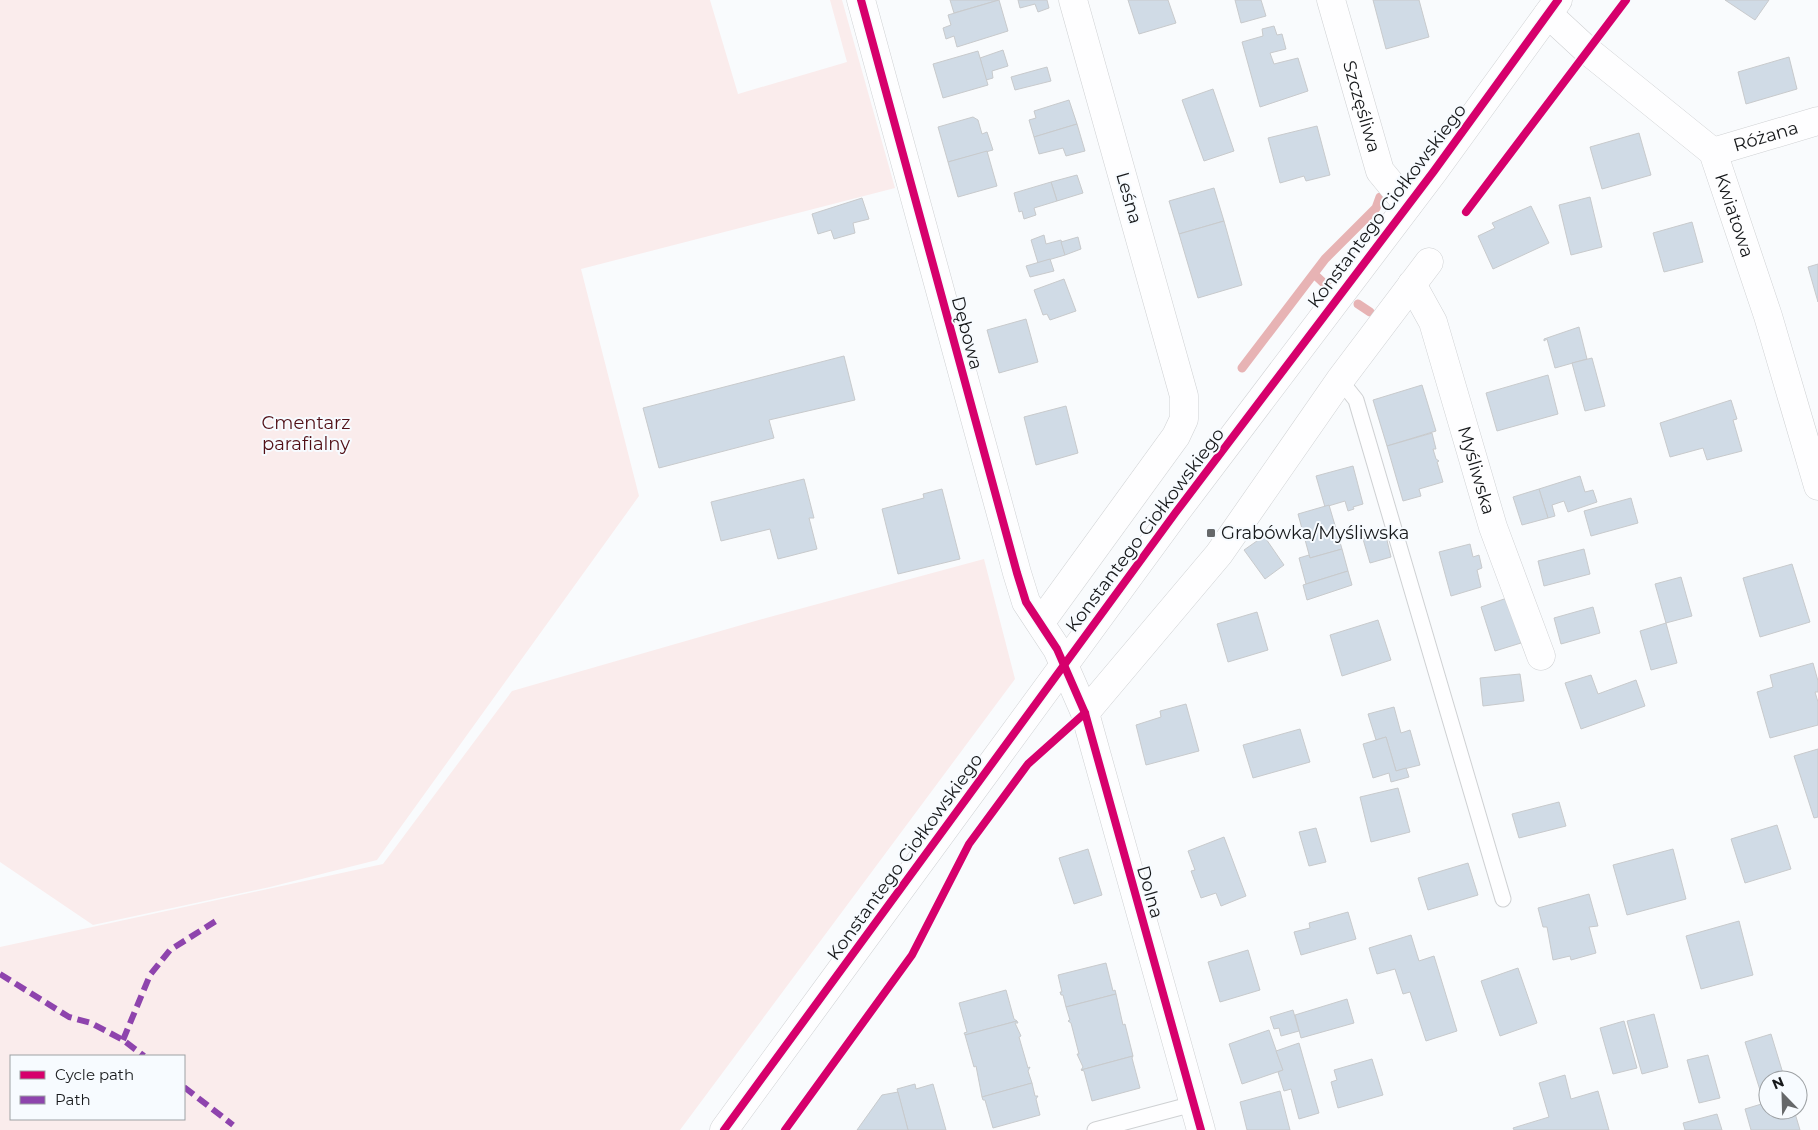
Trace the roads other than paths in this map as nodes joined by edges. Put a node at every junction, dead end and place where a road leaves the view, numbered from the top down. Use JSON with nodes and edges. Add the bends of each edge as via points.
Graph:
{"nodes":[{"id":1,"x":861,"y":0,"type":"edge"},
{"id":2,"x":1073,"y":0,"type":"edge"},
{"id":3,"x":1331,"y":0,"type":"edge"},
{"id":4,"x":1553,"y":7,"type":"edge"},
{"id":5,"x":1818,"y":120,"type":"edge"},
{"id":6,"x":1713,"y":152,"type":"junction"},
{"id":7,"x":1408,"y":204,"type":"junction"},
{"id":8,"x":1429,"y":262,"type":"dead end"},
{"id":9,"x":1412,"y":284,"type":"junction"},
{"id":10,"x":1340,"y":380,"type":"junction"},
{"id":11,"x":1818,"y":486,"type":"edge"},
{"id":12,"x":1040,"y":622,"type":"junction"},
{"id":13,"x":1541,"y":656,"type":"dead end"},
{"id":14,"x":1064,"y":664,"type":"junction"},
{"id":15,"x":1085,"y":713,"type":"junction"},
{"id":16,"x":1503,"y":899,"type":"dead end"},
{"id":17,"x":1193,"y":1104,"type":"junction"},
{"id":18,"x":724,"y":1130,"type":"edge"},
{"id":19,"x":1095,"y":1130,"type":"edge"},
{"id":20,"x":1201,"y":1130,"type":"edge"}],
"edges":[{"from":1,"to":12,"type":"street","name":"Dębowa","via":[[1017,573],[1026,602]]},
{"from":2,"to":12,"type":"street","name":"Leśna","via":[[1184,396],[1184,419],[1176,436]]},
{"from":3,"to":7,"type":"street","name":"Szczęśliwa","via":[[1380,171]]},
{"from":4,"to":6,"type":"street","name":"Kwiatowa","via":[[1588,51]]},
{"from":4,"to":7,"type":"street","name":"Konstantego Ciołkowskiego"},
{"from":5,"to":6,"type":"street","name":"Różana"},
{"from":6,"to":11,"type":"street","name":"Kwiatowa","via":[[1768,316]]},
{"from":7,"to":14,"type":"street","name":"Konstantego Ciołkowskiego"},
{"from":8,"to":9,"type":"street"},
{"from":9,"to":10,"type":"street"},
{"from":9,"to":13,"type":"street","name":"Myśliwska","via":[[1433,322],[1493,527]]},
{"from":10,"to":15,"type":"street","via":[[1218,554]]},
{"from":10,"to":16,"type":"lane","via":[[1356,400]]},
{"from":12,"to":14,"type":"street","name":"Dębowa"},
{"from":14,"to":15,"type":"street","name":"Dolna"},
{"from":14,"to":18,"type":"street","name":"Konstantego Ciołkowskiego"},
{"from":15,"to":17,"type":"street","name":"Dolna"},
{"from":17,"to":19,"type":"lane"},
{"from":17,"to":20,"type":"street","name":"Dolna"}]}
